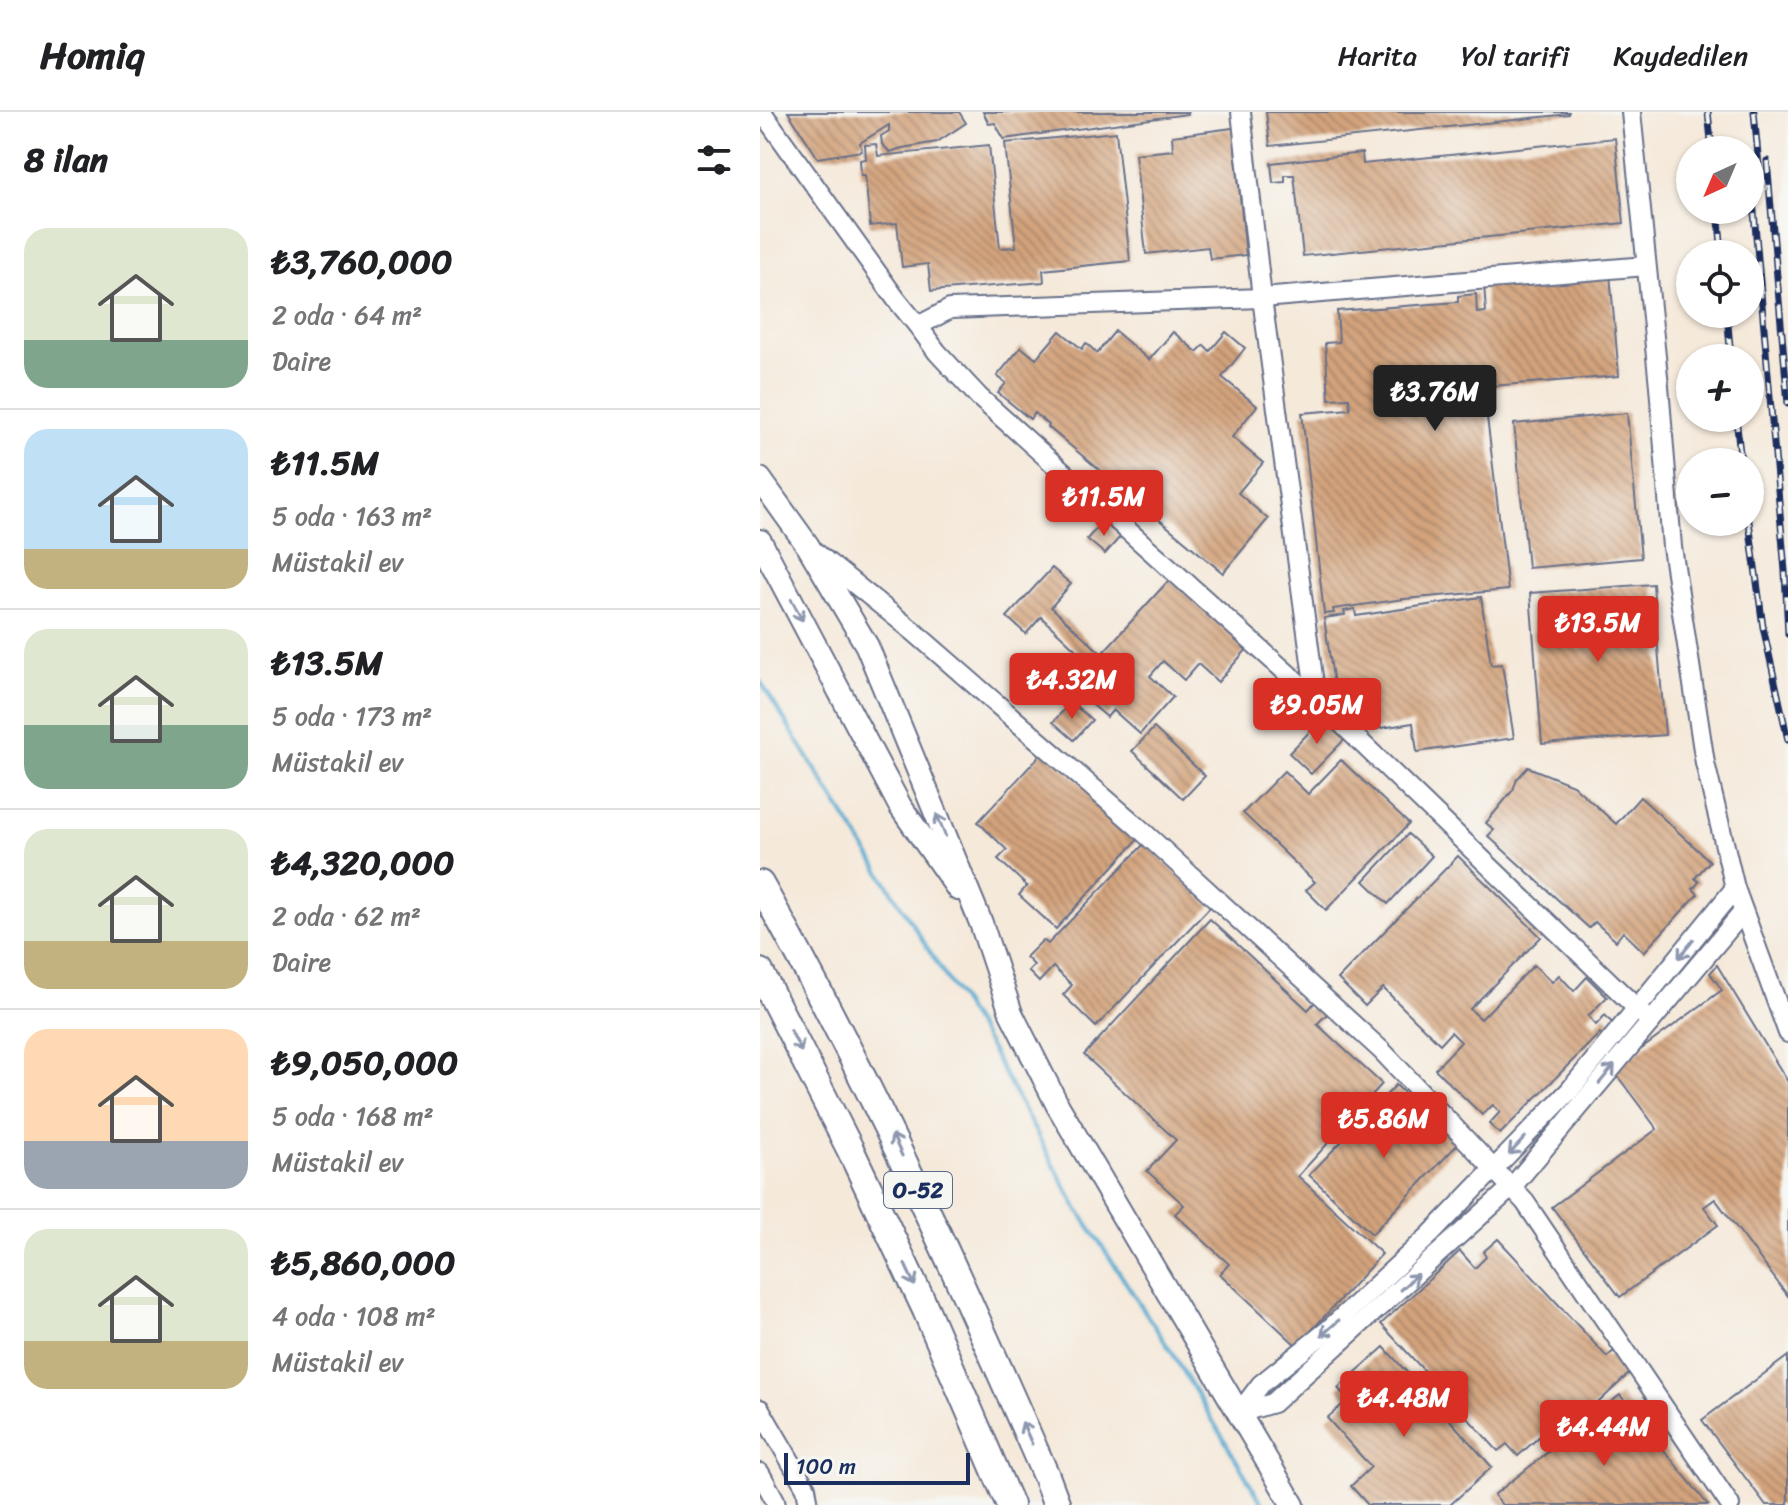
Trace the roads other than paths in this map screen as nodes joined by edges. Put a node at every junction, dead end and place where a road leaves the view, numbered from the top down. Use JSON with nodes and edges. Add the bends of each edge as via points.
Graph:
{"nodes":[{"id":1,"x":762,"y":112,"type":"edge"},
{"id":2,"x":1241,"y":112,"type":"edge"},
{"id":3,"x":1631,"y":112,"type":"edge"},
{"id":4,"x":1646,"y":266,"type":"junction"},
{"id":5,"x":1262,"y":298,"type":"junction"},
{"id":6,"x":918,"y":326,"type":"junction"},
{"id":7,"x":760,"y":479,"type":"edge"},
{"id":8,"x":760,"y":541,"type":"edge"},
{"id":9,"x":808,"y":546,"type":"junction"},
{"id":10,"x":1316,"y":699,"type":"junction"},
{"id":11,"x":760,"y":884,"type":"edge"},
{"id":12,"x":1735,"y":888,"type":"junction"},
{"id":13,"x":1743,"y":912,"type":"junction"},
{"id":14,"x":981,"y":923,"type":"junction"},
{"id":15,"x":760,"y":972,"type":"edge"},
{"id":16,"x":1644,"y":1015,"type":"junction"},
{"id":17,"x":1788,"y":1033,"type":"edge"},
{"id":18,"x":1495,"y":1169,"type":"junction"},
{"id":19,"x":1512,"y":1187,"type":"junction"},
{"id":20,"x":760,"y":1409,"type":"edge"},
{"id":21,"x":1239,"y":1413,"type":"junction"},
{"id":22,"x":760,"y":1473,"type":"edge"},
{"id":23,"x":776,"y":1505,"type":"edge"},
{"id":24,"x":809,"y":1505,"type":"edge"},
{"id":25,"x":1010,"y":1505,"type":"edge"},
{"id":26,"x":1057,"y":1505,"type":"edge"},
{"id":27,"x":1293,"y":1505,"type":"edge"},
{"id":28,"x":1730,"y":1505,"type":"edge"}],
"edges":[{"from":1,"to":6,"type":"street"},
{"from":2,"to":5,"type":"street"},
{"from":3,"to":4,"type":"street"},
{"from":4,"to":5,"type":"street"},
{"from":4,"to":12,"type":"street","via":[[1672,547],[1705,763]]},
{"from":5,"to":6,"type":"street","via":[[950,309]]},
{"from":5,"to":10,"type":"street"},
{"from":6,"to":10,"type":"street","via":[[979,397]]},
{"from":7,"to":9,"type":"main road"},
{"from":8,"to":14,"type":"main road","one_way":true,"via":[[900,806]]},
{"from":14,"to":9,"type":"main road","one_way":true,"via":[[867,646]]},
{"from":9,"to":18,"type":"street","via":[[1138,827],[1382,1051]]},
{"from":10,"to":16,"type":"street"},
{"from":26,"to":11,"type":"highway","number":"O-52","one_way":true,"via":[[966,1292],[889,1130]]},
{"from":12,"to":13,"type":"street"},
{"from":12,"to":16,"type":"street","one_way":true},
{"from":13,"to":16,"type":"street"},
{"from":13,"to":17,"type":"street"},
{"from":14,"to":21,"type":"main road","via":[[1011,1013],[1058,1106]]},
{"from":15,"to":25,"type":"highway","number":"O-52","one_way":true,"via":[[926,1310]]},
{"from":16,"to":18,"type":"street","one_way":true},
{"from":19,"to":16,"type":"street","one_way":true},
{"from":18,"to":19,"type":"street"},
{"from":18,"to":21,"type":"street","one_way":true,"via":[[1328,1330],[1261,1384]]},
{"from":21,"to":19,"type":"street","one_way":true,"via":[[1273,1403]]},
{"from":19,"to":28,"type":"street"},
{"from":20,"to":24,"type":"street","via":[[806,1488]]},
{"from":21,"to":27,"type":"main road"},
{"from":22,"to":23,"type":"street"}]}
